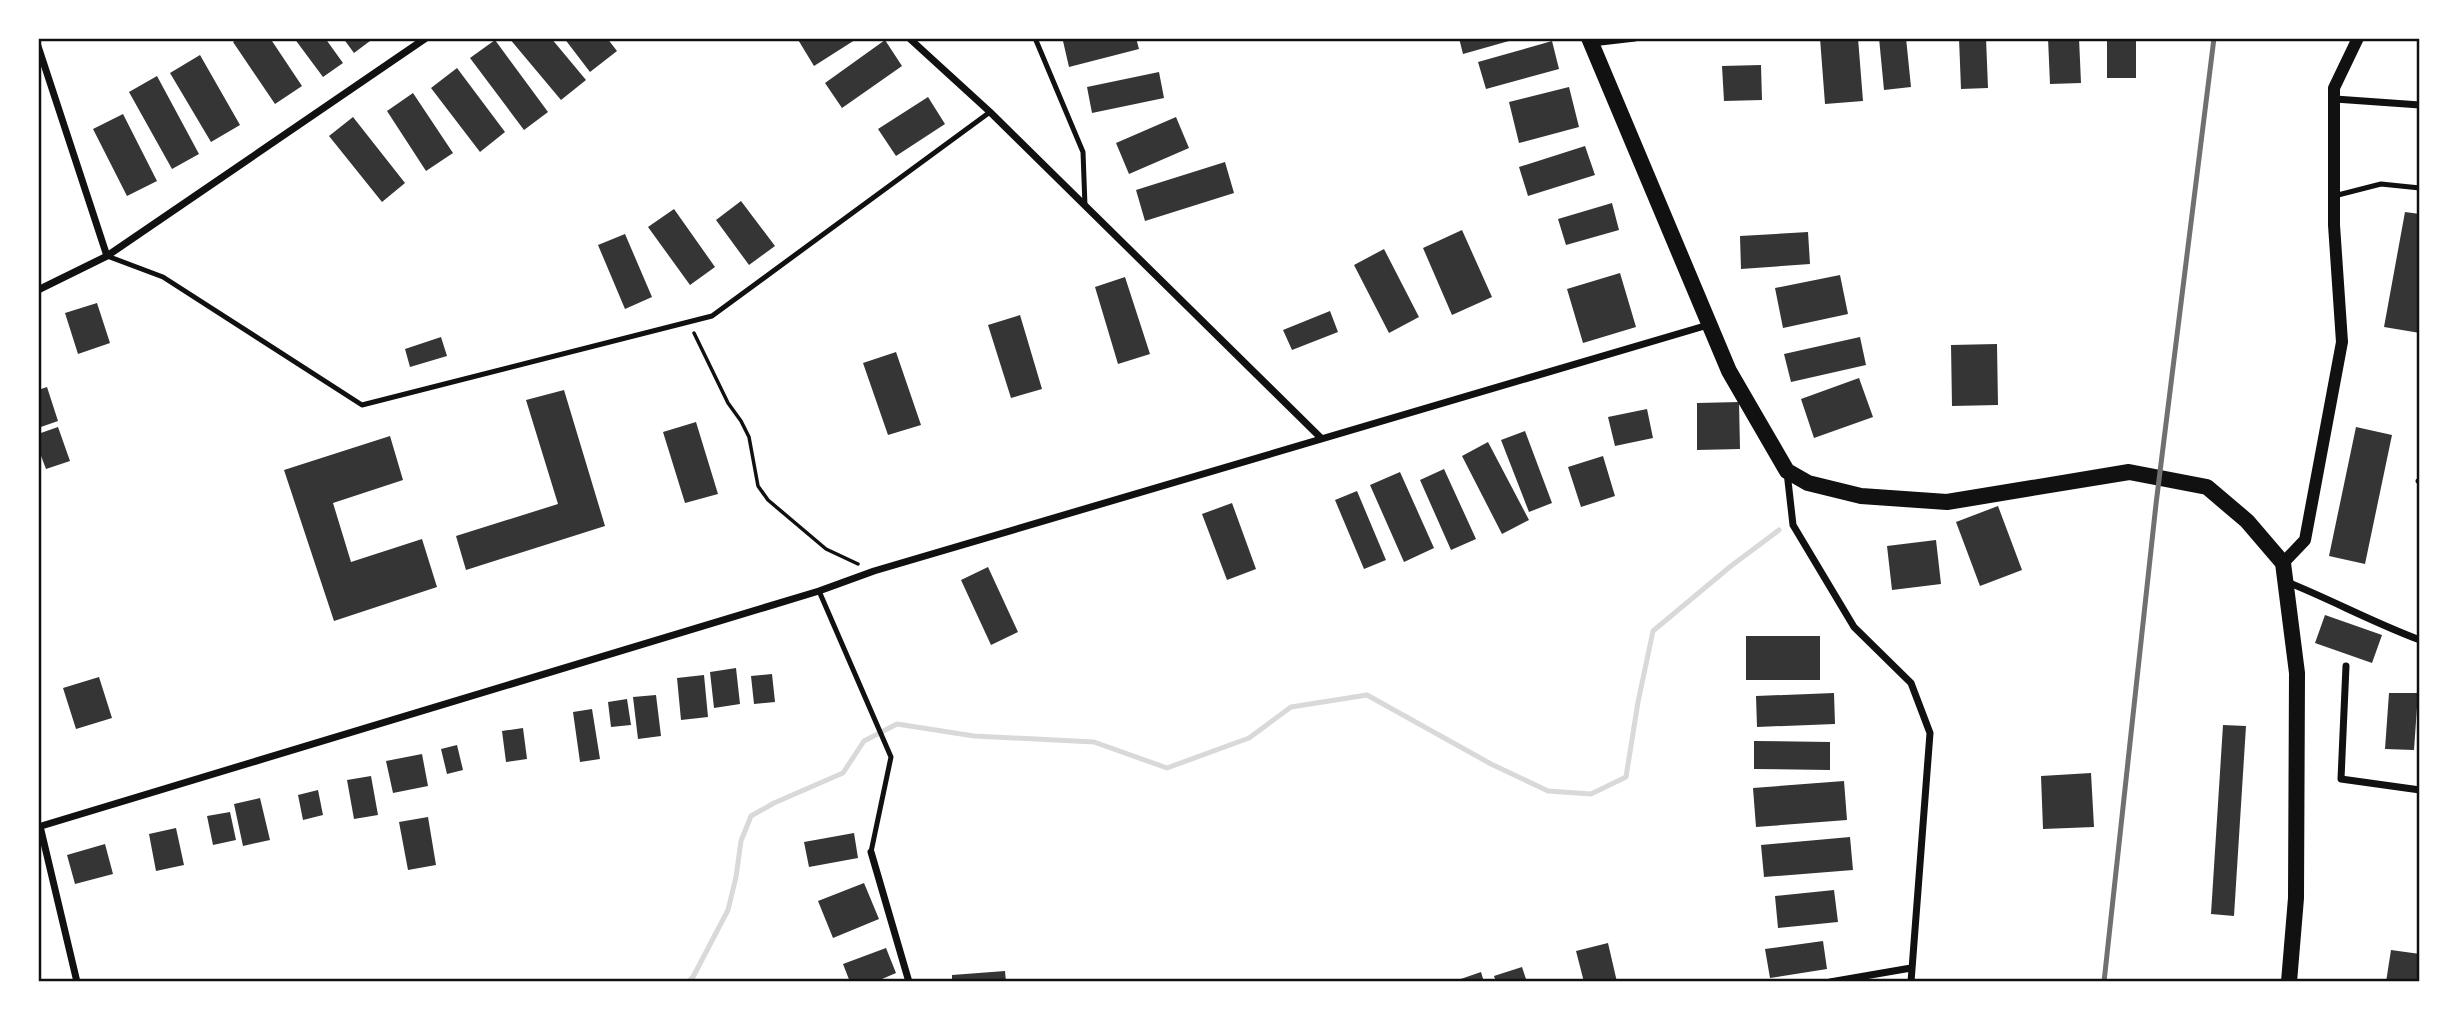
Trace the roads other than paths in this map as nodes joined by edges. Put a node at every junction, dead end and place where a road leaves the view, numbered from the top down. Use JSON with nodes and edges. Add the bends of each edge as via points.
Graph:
{"nodes":[{"id":1,"x":426,"y":38,"type":"edge"},
{"id":2,"x":909,"y":38,"type":"edge"},
{"id":3,"x":1035,"y":38,"type":"edge"},
{"id":4,"x":1635,"y":38,"type":"edge"},
{"id":5,"x":2358,"y":38,"type":"edge"},
{"id":6,"x":1590,"y":41,"type":"edge"},
{"id":7,"x":38,"y":46,"type":"edge"},
{"id":8,"x":2335,"y":99,"type":"junction"},
{"id":9,"x":2420,"y":105,"type":"edge"},
{"id":10,"x":990,"y":112,"type":"junction"},
{"id":11,"x":2420,"y":188,"type":"edge"},
{"id":12,"x":2334,"y":196,"type":"junction"},
{"id":13,"x":1085,"y":206,"type":"junction"},
{"id":14,"x":107,"y":256,"type":"junction"},
{"id":15,"x":38,"y":290,"type":"edge"},
{"id":16,"x":1709,"y":325,"type":"junction"},
{"id":17,"x":1321,"y":438,"type":"junction"},
{"id":18,"x":1787,"y":471,"type":"junction"},
{"id":19,"x":2283,"y":563,"type":"junction"},
{"id":20,"x":2287,"y":582,"type":"junction"},
{"id":21,"x":819,"y":591,"type":"junction"},
{"id":22,"x":2420,"y":640,"type":"edge"},
{"id":23,"x":2346,"y":666,"type":"dead end"},
{"id":24,"x":2420,"y":790,"type":"edge"},
{"id":25,"x":39,"y":827,"type":"edge"},
{"id":26,"x":871,"y":852,"type":"joint"},
{"id":27,"x":1911,"y":968,"type":"junction"},
{"id":28,"x":77,"y":982,"type":"edge"},
{"id":29,"x":909,"y":982,"type":"edge"},
{"id":30,"x":1830,"y":982,"type":"edge"},
{"id":31,"x":1911,"y":982,"type":"edge"},
{"id":32,"x":2289,"y":982,"type":"edge"}],
"edges":[{"from":1,"to":14,"type":"street"},
{"from":2,"to":10,"type":"street"},
{"from":3,"to":13,"type":"lane","via":[[1083,152]]},
{"from":4,"to":6,"type":"street"},
{"from":5,"to":8,"type":"street","via":[[2334,88]]},
{"from":6,"to":16,"type":"main road"},
{"from":7,"to":14,"type":"street"},
{"from":8,"to":9,"type":"street"},
{"from":8,"to":12,"type":"street"},
{"from":10,"to":13,"type":"street"},
{"from":10,"to":14,"type":"lane","via":[[712,316],[362,405],[163,277]]},
{"from":11,"to":12,"type":"lane","via":[[2381,184]]},
{"from":12,"to":19,"type":"street","via":[[2342,342],[2305,540]]},
{"from":13,"to":17,"type":"street"},
{"from":14,"to":15,"type":"street"},
{"from":16,"to":17,"type":"street"},
{"from":16,"to":18,"type":"main road","via":[[1729,371]]},
{"from":17,"to":21,"type":"street"},
{"from":18,"to":19,"type":"main road","via":[[1808,483],[1861,496],[1947,502],[2129,472],[2207,487],[2247,521]]},
{"from":18,"to":27,"type":"street","via":[[1793,525],[1854,627],[1911,683],[1930,733]]},
{"from":19,"to":20,"type":"main road"},
{"from":20,"to":22,"type":"street"},
{"from":20,"to":32,"type":"main road","via":[[2297,673],[2296,898]]},
{"from":21,"to":25,"type":"street"},
{"from":21,"to":26,"type":"lane","via":[[891,757]]},
{"from":23,"to":24,"type":"street","via":[[2340,779]]},
{"from":25,"to":28,"type":"street"},
{"from":26,"to":29,"type":"street"},
{"from":27,"to":30,"type":"street"},
{"from":27,"to":31,"type":"street"}]}
